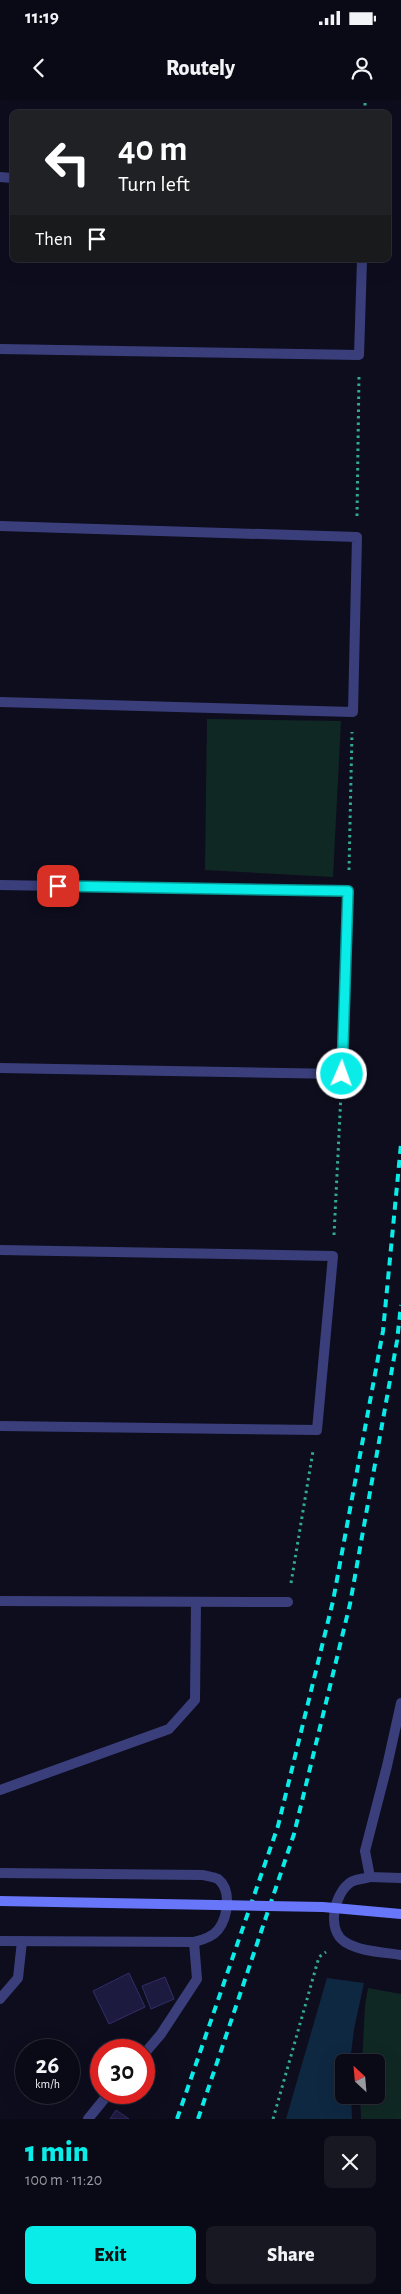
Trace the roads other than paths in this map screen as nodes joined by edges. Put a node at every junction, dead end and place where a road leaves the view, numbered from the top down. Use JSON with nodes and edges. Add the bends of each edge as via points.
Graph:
{"nodes":[{"id":1,"x":362,"y":262,"type":"edge"},
{"id":2,"x":0,"y":349,"type":"edge"},
{"id":3,"x":0,"y":526,"type":"edge"},
{"id":4,"x":0,"y":702,"type":"edge"},
{"id":5,"x":0,"y":884,"type":"edge"},
{"id":6,"x":0,"y":1068,"type":"edge"},
{"id":7,"x":0,"y":1250,"type":"edge"},
{"id":8,"x":0,"y":1426,"type":"edge"},
{"id":9,"x":0,"y":1602,"type":"edge"},
{"id":10,"x":288,"y":1602,"type":"road end"},
{"id":11,"x":196,"y":1603,"type":"junction"},
{"id":12,"x":401,"y":1703,"type":"edge"},
{"id":13,"x":0,"y":1790,"type":"edge"},
{"id":14,"x":0,"y":1873,"type":"edge"},
{"id":15,"x":370,"y":1877,"type":"junction"},
{"id":16,"x":401,"y":1878,"type":"edge"},
{"id":17,"x":0,"y":1901,"type":"edge"},
{"id":18,"x":401,"y":1914,"type":"edge"},
{"id":19,"x":0,"y":1941,"type":"edge"},
{"id":20,"x":22,"y":1941,"type":"junction"},
{"id":21,"x":194,"y":1942,"type":"junction"},
{"id":22,"x":401,"y":1955,"type":"edge"},
{"id":23,"x":0,"y":1999,"type":"edge"},
{"id":24,"x":155,"y":2040,"type":"edge"},
{"id":25,"x":100,"y":2104,"type":"edge"},
{"id":26,"x":88,"y":2119,"type":"edge"}],
"edges":[{"from":1,"to":2,"type":"street","via":[[359,356]]},
{"from":3,"to":4,"type":"street","via":[[357,537],[353,712]]},
{"from":5,"to":6,"type":"street","via":[[348,891],[342,1074]]},
{"from":7,"to":8,"type":"street","via":[[333,1256],[317,1430]]},
{"from":9,"to":11,"type":"street"},
{"from":10,"to":11,"type":"street"},
{"from":11,"to":13,"type":"street","via":[[195,1700],[170,1729]]},
{"from":12,"to":15,"type":"street","via":[[365,1851]]},
{"from":14,"to":21,"type":"street","via":[[203,1875],[218,1879],[227,1893],[225,1917],[218,1930]]},
{"from":15,"to":16,"type":"street"},
{"from":15,"to":22,"type":"street","via":[[351,1882],[338,1896],[334,1926],[343,1941],[356,1948]]},
{"from":17,"to":18,"type":"street","bridge":true,"via":[[323,1907]]},
{"from":19,"to":20,"type":"street"},
{"from":20,"to":21,"type":"street"},
{"from":20,"to":23,"type":"street","via":[[18,1978]]},
{"from":21,"to":24,"type":"street","via":[[197,1979]]},
{"from":25,"to":26,"type":"street"}]}
